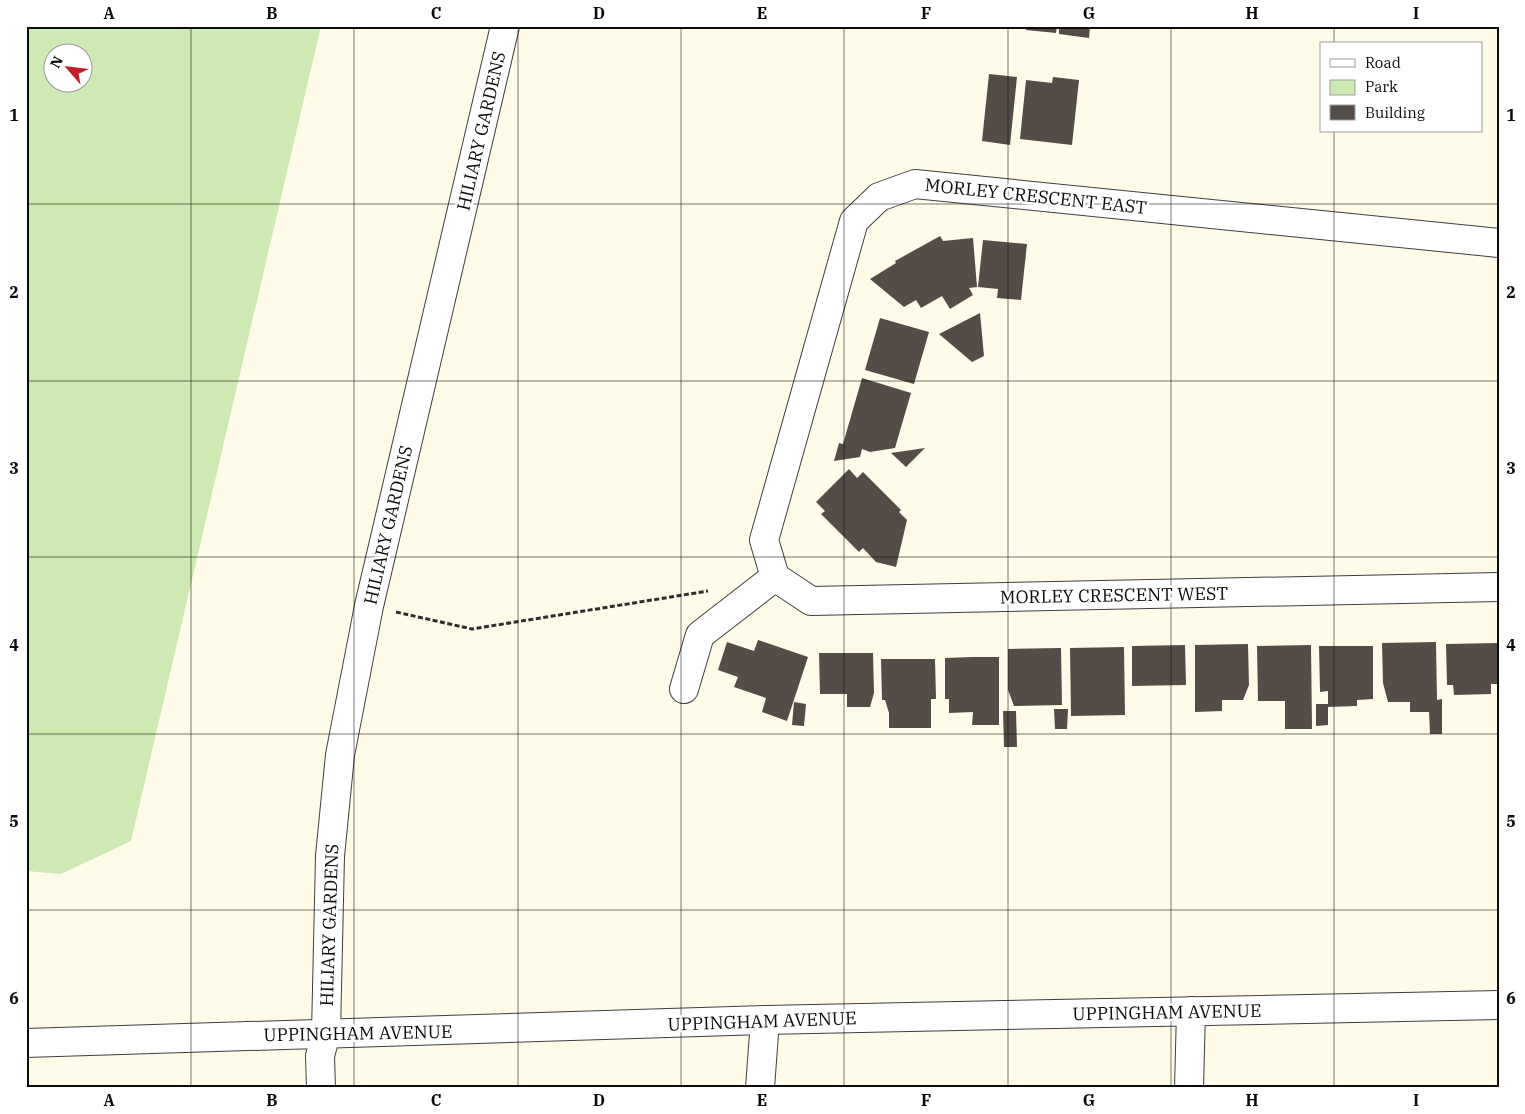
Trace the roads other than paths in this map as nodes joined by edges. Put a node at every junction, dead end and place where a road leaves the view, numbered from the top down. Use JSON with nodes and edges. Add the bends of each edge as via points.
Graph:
{"nodes":[{"id":1,"x":506,"y":26,"type":"edge"},
{"id":2,"x":1499,"y":243,"type":"edge"},
{"id":3,"x":765,"y":585,"type":"junction"},
{"id":4,"x":1499,"y":587,"type":"edge"},
{"id":5,"x":684,"y":689,"type":"dead end"},
{"id":6,"x":1499,"y":1005,"type":"edge"},
{"id":7,"x":1191,"y":1011,"type":"junction"},
{"id":8,"x":765,"y":1020,"type":"junction"},
{"id":9,"x":326,"y":1033,"type":"junction"},
{"id":10,"x":26,"y":1043,"type":"edge"},
{"id":11,"x":321,"y":1088,"type":"edge"},
{"id":12,"x":760,"y":1088,"type":"edge"},
{"id":13,"x":1189,"y":1088,"type":"edge"}],
"edges":[{"from":1,"to":9,"type":"street","name":"HILIARY GARDENS","via":[[369,606],[340,755],[330,856]]},
{"from":2,"to":3,"type":"street","name":"MORLEY CRESCENT EAST","via":[[915,184],[879,197],[854,222],[764,540]]},
{"from":3,"to":4,"type":"street","name":"MORLEY CRESCENT WEST","via":[[811,601]]},
{"from":3,"to":5,"type":"street","via":[[700,635]]},
{"from":6,"to":7,"type":"street","name":"UPPINGHAM AVENUE"},
{"from":7,"to":8,"type":"street","name":"UPPINGHAM AVENUE"},
{"from":7,"to":13,"type":"street"},
{"from":8,"to":9,"type":"street","name":"UPPINGHAM AVENUE"},
{"from":8,"to":12,"type":"street"},
{"from":9,"to":10,"type":"street","name":"UPPINGHAM AVENUE"},
{"from":9,"to":11,"type":"street","name":"HILIARY GARDENS","via":[[320,1056]]}]}
